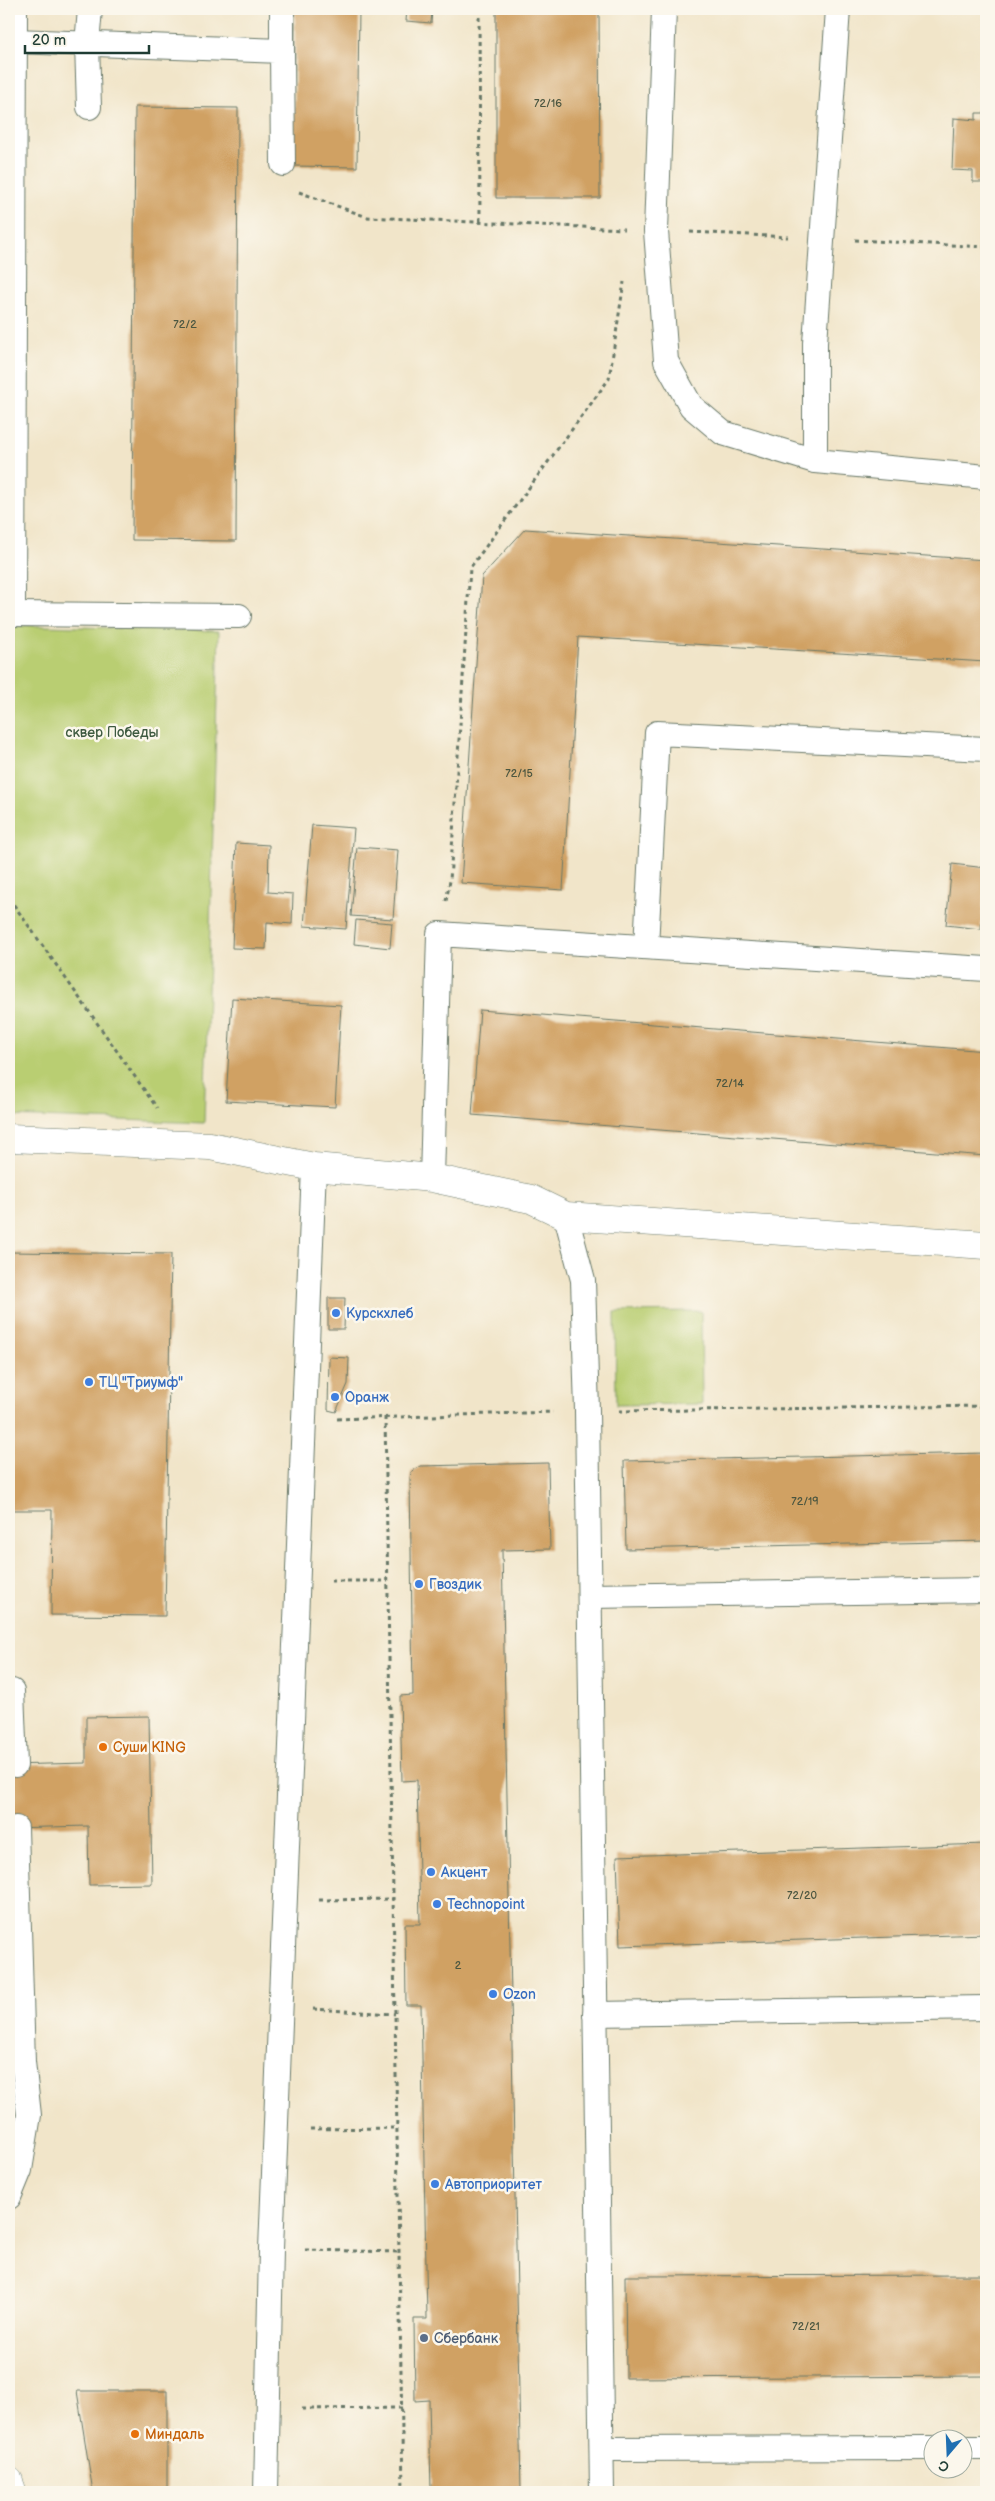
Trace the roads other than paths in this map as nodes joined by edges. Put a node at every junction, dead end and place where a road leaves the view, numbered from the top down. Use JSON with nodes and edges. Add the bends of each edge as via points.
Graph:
{"nodes":[{"id":1,"x":15,"y":9,"type":"edge"},
{"id":2,"x":90,"y":9,"type":"edge"},
{"id":3,"x":282,"y":9,"type":"edge"},
{"id":4,"x":664,"y":9,"type":"edge"},
{"id":5,"x":838,"y":9,"type":"edge"},
{"id":6,"x":16,"y":41,"type":"junction"},
{"id":7,"x":87,"y":44,"type":"junction"},
{"id":8,"x":282,"y":51,"type":"junction"},
{"id":9,"x":88,"y":107,"type":"dead end"},
{"id":10,"x":283,"y":164,"type":"dead end"},
{"id":11,"x":815,"y":462,"type":"junction"},
{"id":12,"x":986,"y":477,"type":"edge"},
{"id":13,"x":11,"y":614,"type":"edge"},
{"id":14,"x":238,"y":616,"type":"dead end"},
{"id":15,"x":986,"y":749,"type":"edge"},
{"id":16,"x":646,"y":948,"type":"junction"},
{"id":17,"x":986,"y":969,"type":"edge"},
{"id":18,"x":9,"y":1138,"type":"edge"},
{"id":19,"x":314,"y":1167,"type":"junction"},
{"id":20,"x":432,"y":1178,"type":"junction"},
{"id":21,"x":566,"y":1216,"type":"junction"},
{"id":22,"x":986,"y":1245,"type":"edge"},
{"id":23,"x":986,"y":1590,"type":"edge"},
{"id":24,"x":590,"y":1596,"type":"junction"},
{"id":25,"x":9,"y":1691,"type":"edge"},
{"id":26,"x":14,"y":1765,"type":"dead end"},
{"id":27,"x":16,"y":1828,"type":"dead end"},
{"id":28,"x":986,"y":2008,"type":"edge"},
{"id":29,"x":595,"y":2014,"type":"junction"},
{"id":30,"x":9,"y":2196,"type":"edge"},
{"id":31,"x":922,"y":2448,"type":"edge"},
{"id":32,"x":972,"y":2448,"type":"edge"},
{"id":33,"x":986,"y":2448,"type":"edge"},
{"id":34,"x":602,"y":2449,"type":"junction"},
{"id":35,"x":9,"y":2481,"type":"edge"},
{"id":36,"x":12,"y":2492,"type":"edge"},
{"id":37,"x":266,"y":2492,"type":"edge"},
{"id":38,"x":602,"y":2492,"type":"edge"}],
"edges":[{"from":1,"to":6,"type":"lane"},
{"from":2,"to":7,"type":"lane"},
{"from":3,"to":8,"type":"lane"},
{"from":4,"to":11,"type":"lane","via":[[656,231],[666,361],[691,406],[723,434]]},
{"from":5,"to":11,"type":"lane","via":[[815,343]]},
{"from":6,"to":7,"type":"lane"},
{"from":6,"to":13,"type":"lane"},
{"from":7,"to":8,"type":"lane"},
{"from":7,"to":9,"type":"lane"},
{"from":8,"to":10,"type":"lane"},
{"from":11,"to":12,"type":"lane"},
{"from":13,"to":14,"type":"lane"},
{"from":15,"to":16,"type":"lane","via":[[656,733]]},
{"from":16,"to":17,"type":"lane"},
{"from":16,"to":20,"type":"lane","via":[[439,934]]},
{"from":18,"to":19,"type":"street","via":[[210,1146]]},
{"from":19,"to":20,"type":"street"},
{"from":19,"to":37,"type":"lane","via":[[271,2249]]},
{"from":20,"to":21,"type":"street","via":[[531,1199]]},
{"from":21,"to":22,"type":"street"},
{"from":21,"to":24,"type":"lane","via":[[583,1280]]},
{"from":23,"to":24,"type":"lane"},
{"from":24,"to":29,"type":"lane"},
{"from":25,"to":26,"type":"lane","via":[[12,1691]]},
{"from":27,"to":30,"type":"lane","via":[[23,2062],[29,2115],[20,2170]]},
{"from":28,"to":29,"type":"lane"},
{"from":29,"to":34,"type":"lane"},
{"from":31,"to":34,"type":"lane"},
{"from":32,"to":33,"type":"lane"},
{"from":34,"to":38,"type":"lane"},
{"from":35,"to":36,"type":"street"}]}
